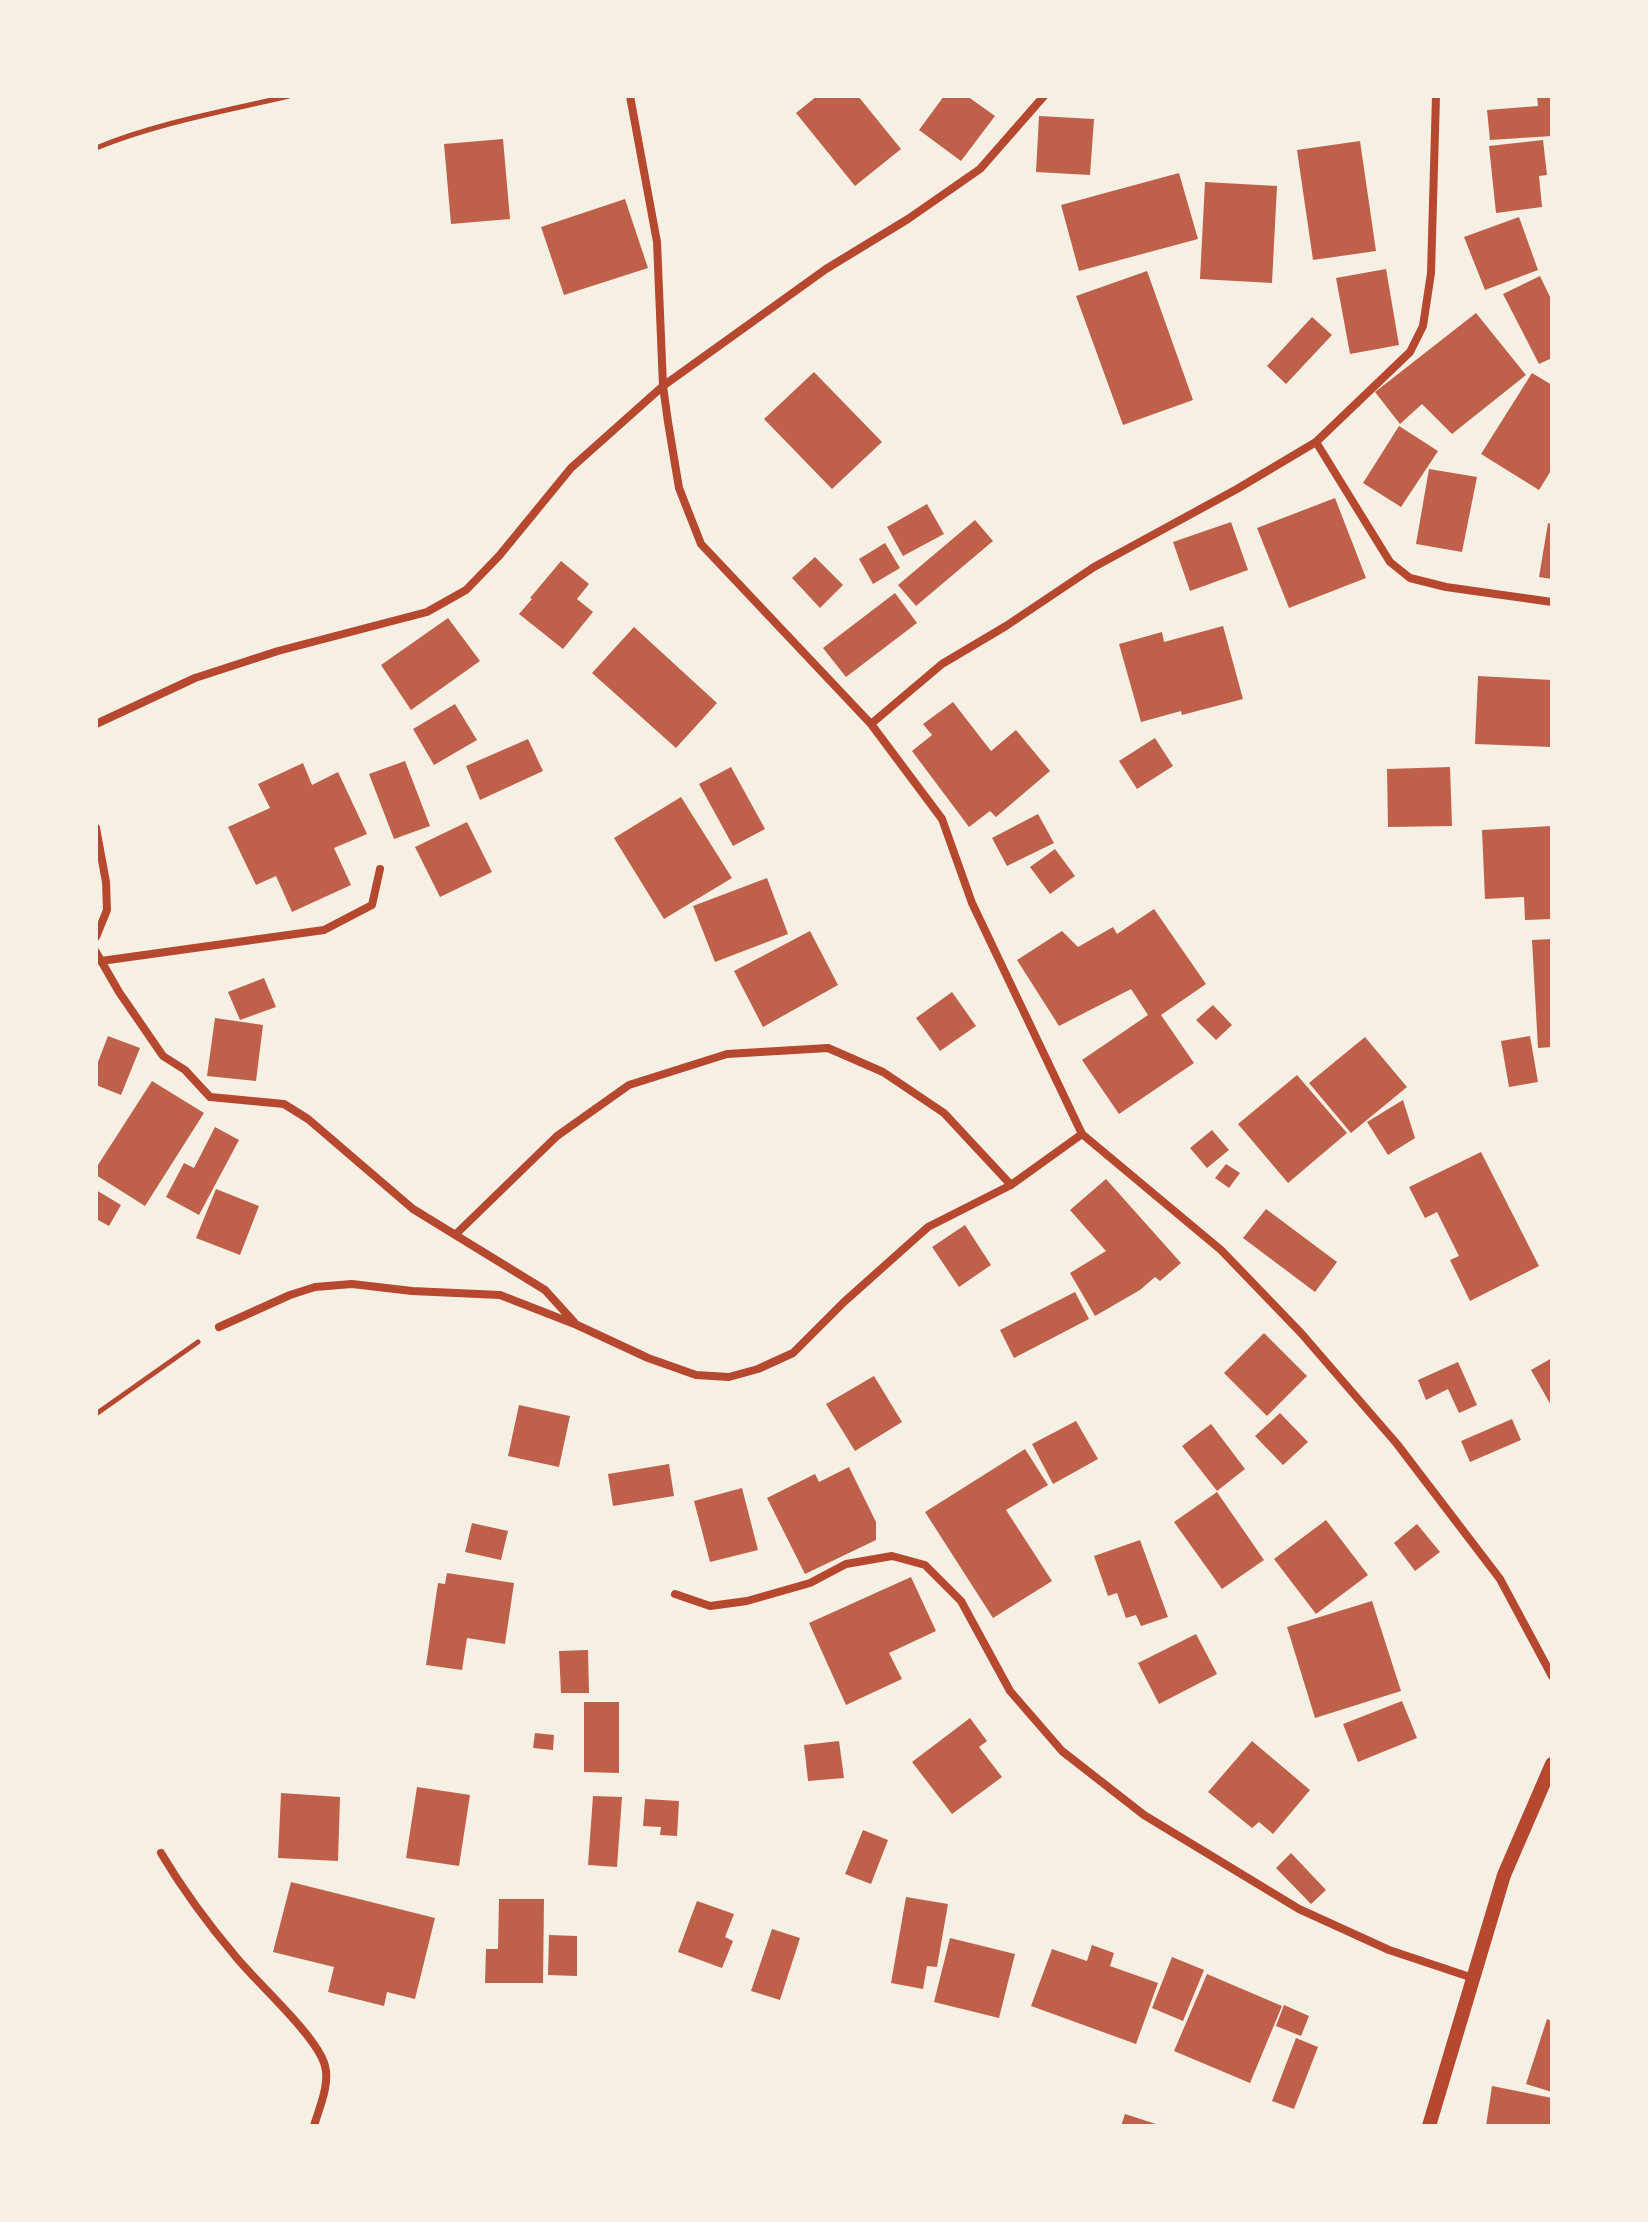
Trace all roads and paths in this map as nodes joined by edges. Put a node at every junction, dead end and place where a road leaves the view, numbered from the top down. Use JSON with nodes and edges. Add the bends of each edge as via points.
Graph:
{"nodes":[{"id":1,"x":289,"y":96,"type":"edge"},
{"id":2,"x":630,"y":96,"type":"edge"},
{"id":3,"x":1044,"y":96,"type":"edge"},
{"id":4,"x":1436,"y":96,"type":"edge"},
{"id":5,"x":96,"y":148,"type":"edge"},
{"id":6,"x":663,"y":386,"type":"junction"},
{"id":7,"x":1316,"y":442,"type":"junction"},
{"id":8,"x":1552,"y":602,"type":"edge"},
{"id":9,"x":96,"y":724,"type":"edge"},
{"id":10,"x":871,"y":724,"type":"junction"},
{"id":11,"x":96,"y":828,"type":"edge"},
{"id":12,"x":380,"y":869,"type":"dead end"},
{"id":13,"x":96,"y":937,"type":"edge"},
{"id":14,"x":99,"y":956,"type":"edge"},
{"id":15,"x":1082,"y":1134,"type":"junction"},
{"id":16,"x":1011,"y":1185,"type":"junction"},
{"id":17,"x":455,"y":1235,"type":"junction"},
{"id":18,"x":577,"y":1325,"type":"junction"},
{"id":19,"x":219,"y":1327,"type":"joint"},
{"id":20,"x":96,"y":1414,"type":"edge"},
{"id":21,"x":675,"y":1594,"type":"dead end"},
{"id":22,"x":1552,"y":1676,"type":"edge"},
{"id":23,"x":1552,"y":1764,"type":"edge"},
{"id":24,"x":161,"y":1853,"type":"dead end"},
{"id":25,"x":1473,"y":1978,"type":"junction"},
{"id":26,"x":314,"y":2126,"type":"edge"},
{"id":27,"x":1429,"y":2126,"type":"edge"}],
"edges":[{"from":1,"to":5,"type":"path"},
{"from":2,"to":6,"type":"street","via":[[657,242]]},
{"from":3,"to":6,"type":"street","via":[[980,169],[826,269]]},
{"from":4,"to":7,"type":"street","via":[[1431,273],[1423,326],[1410,352]]},
{"from":6,"to":9,"type":"street","via":[[571,468],[466,590],[427,612],[195,678]]},
{"from":6,"to":10,"type":"street","via":[[679,488],[701,544]]},
{"from":7,"to":8,"type":"street","via":[[1390,562],[1410,578]]},
{"from":7,"to":10,"type":"street","via":[[1094,567],[942,664]]},
{"from":10,"to":15,"type":"street","via":[[942,819],[972,903]]},
{"from":11,"to":13,"type":"street","via":[[107,910]]},
{"from":12,"to":14,"type":"street","via":[[372,905],[324,930]]},
{"from":14,"to":17,"type":"street","via":[[163,1056],[210,1097],[284,1104],[413,1209]]},
{"from":15,"to":16,"type":"street"},
{"from":15,"to":22,"type":"street","via":[[1221,1250],[1311,1344],[1397,1444],[1500,1579]]},
{"from":16,"to":17,"type":"street","via":[[944,1113],[883,1072],[828,1048],[727,1054],[629,1085],[557,1136]]},
{"from":16,"to":18,"type":"street","via":[[928,1227],[793,1353],[758,1369],[729,1377],[696,1375]]},
{"from":17,"to":18,"type":"street","via":[[545,1290]]},
{"from":18,"to":19,"type":"street","via":[[500,1295],[352,1284],[290,1295]]},
{"from":19,"to":20,"type":"path"},
{"from":21,"to":25,"type":"street","via":[[710,1606],[810,1583],[846,1564],[892,1556],[925,1565],[961,1601],[1010,1691],[1062,1751],[1144,1815],[1299,1909],[1389,1950]]},
{"from":23,"to":25,"type":"street","via":[[1504,1875]]},
{"from":24,"to":26,"type":"street","via":[[237,1959],[309,2037],[325,2066]]},
{"from":25,"to":27,"type":"street"}]}
